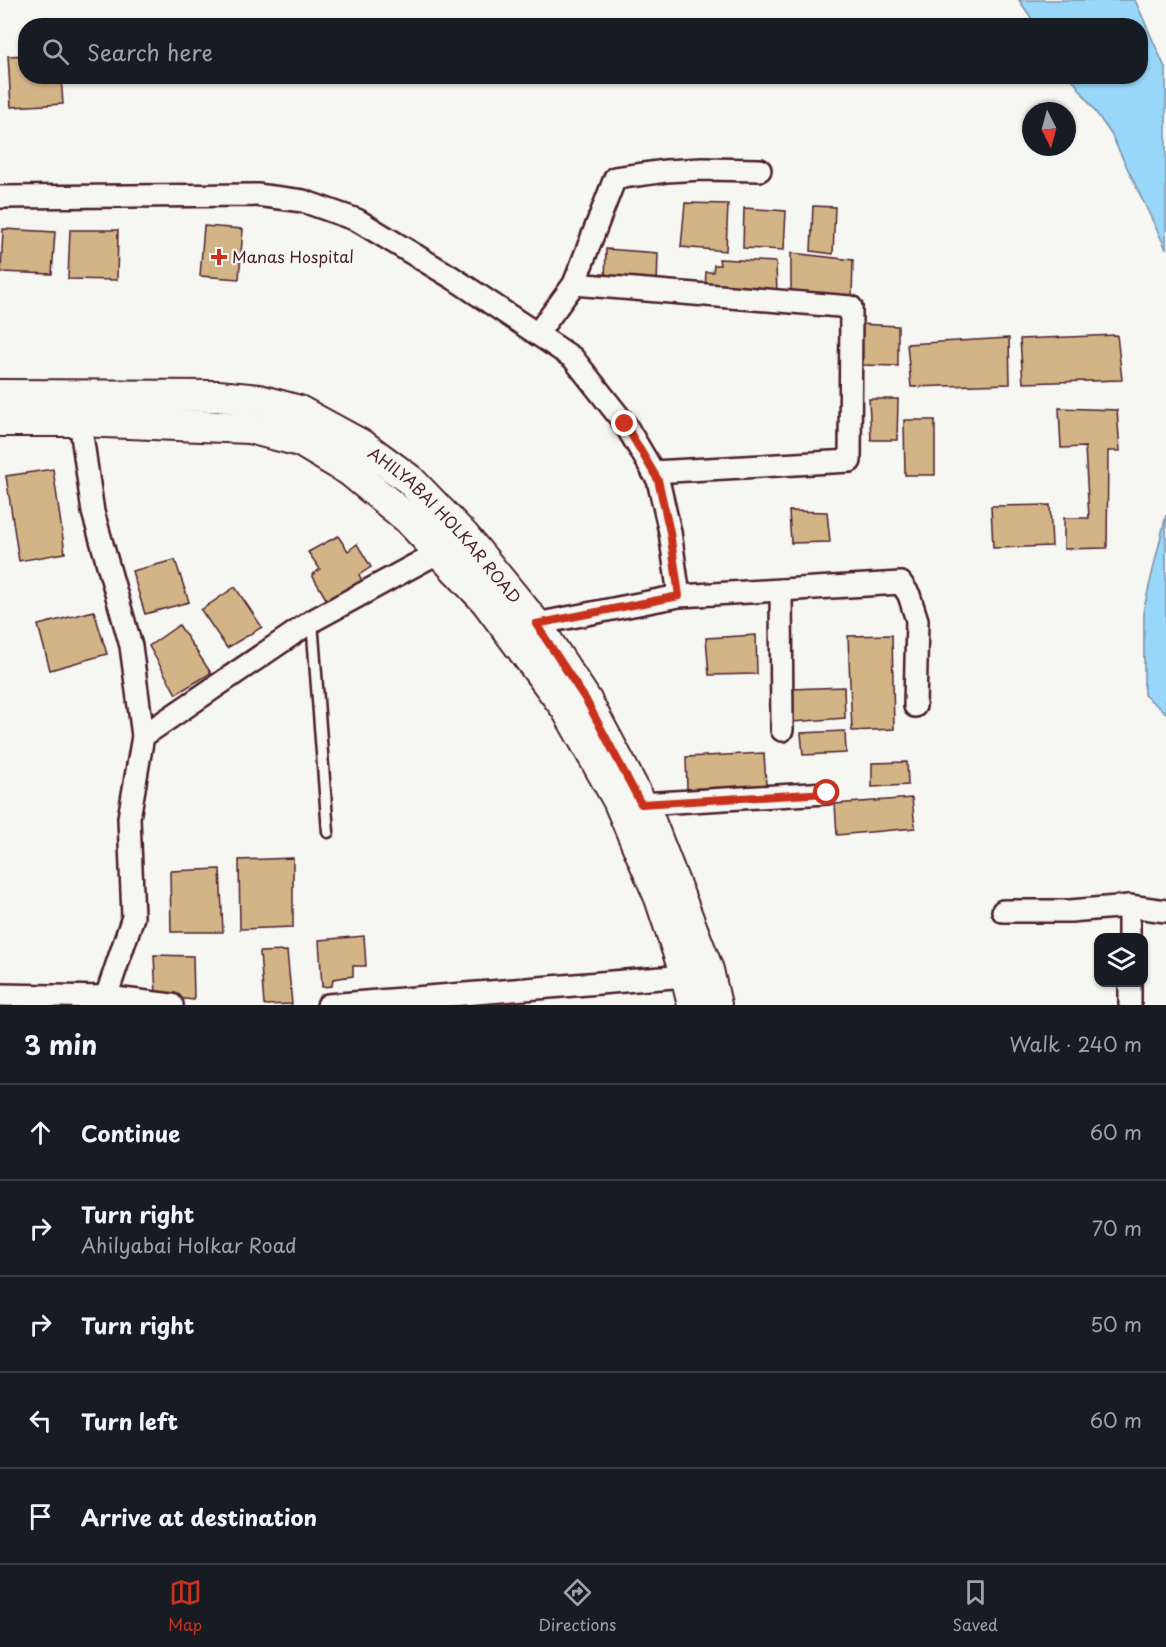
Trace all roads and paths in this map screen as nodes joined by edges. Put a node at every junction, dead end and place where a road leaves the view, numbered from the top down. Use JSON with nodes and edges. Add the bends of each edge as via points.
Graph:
{"nodes":[{"id":1,"x":760,"y":170,"type":"dead end"},
{"id":2,"x":0,"y":197,"type":"edge"},
{"id":3,"x":574,"y":284,"type":"junction"},
{"id":4,"x":537,"y":334,"type":"junction"},
{"id":5,"x":0,"y":395,"type":"edge"},
{"id":6,"x":0,"y":421,"type":"edge"},
{"id":7,"x":80,"y":421,"type":"junction"},
{"id":8,"x":653,"y":472,"type":"junction"},
{"id":9,"x":441,"y":551,"type":"junction"},
{"id":10,"x":781,"y":590,"type":"junction"},
{"id":11,"x":679,"y":596,"type":"junction"},
{"id":12,"x":312,"y":621,"type":"junction"},
{"id":13,"x":536,"y":624,"type":"junction"},
{"id":14,"x":915,"y":706,"type":"dead end"},
{"id":15,"x":782,"y":730,"type":"dead end"},
{"id":16,"x":143,"y":736,"type":"junction"},
{"id":17,"x":827,"y":793,"type":"dead end"},
{"id":18,"x":641,"y":804,"type":"junction"},
{"id":19,"x":328,"y":832,"type":"dead end"},
{"id":20,"x":1129,"y":906,"type":"junction"},
{"id":21,"x":1003,"y":911,"type":"dead end"},
{"id":22,"x":1166,"y":911,"type":"edge"},
{"id":23,"x":1129,"y":933,"type":"edge"},
{"id":24,"x":697,"y":973,"type":"junction"},
{"id":25,"x":1130,"y":987,"type":"edge"},
{"id":26,"x":0,"y":995,"type":"edge"},
{"id":27,"x":106,"y":997,"type":"junction"},
{"id":28,"x":172,"y":1005,"type":"edge"},
{"id":29,"x":328,"y":1005,"type":"edge"},
{"id":30,"x":693,"y":1005,"type":"edge"},
{"id":31,"x":716,"y":1005,"type":"edge"},
{"id":32,"x":1130,"y":1005,"type":"edge"}],
"edges":[{"from":1,"to":3,"type":"street","via":[[690,170],[615,178]]},
{"from":2,"to":4,"type":"street","via":[[257,195],[303,201],[357,220]]},
{"from":3,"to":4,"type":"street"},
{"from":3,"to":8,"type":"street","via":[[851,307],[850,461]]},
{"from":4,"to":8,"type":"street","via":[[573,358],[625,424]]},
{"from":5,"to":13,"type":"main road","name":"AHILYABAI HOLKAR ROAD","via":[[218,396],[259,400],[299,411],[365,447],[410,480],[464,536]]},
{"from":6,"to":7,"type":"main road","name":"AHILYABAI HOLKAR ROAD"},
{"from":7,"to":9,"type":"main road","name":"AHILYABAI HOLKAR ROAD","via":[[249,428],[300,441],[350,471]]},
{"from":7,"to":16,"type":"street","via":[[93,512],[131,646]]},
{"from":8,"to":11,"type":"street","via":[[670,532]]},
{"from":9,"to":12,"type":"street"},
{"from":9,"to":24,"type":"main road","name":"AHILYABAI HOLKAR ROAD","via":[[486,601],[566,708],[618,800]]},
{"from":10,"to":11,"type":"street"},
{"from":10,"to":14,"type":"street","via":[[901,583],[917,620]]},
{"from":10,"to":15,"type":"street"},
{"from":11,"to":13,"type":"street"},
{"from":12,"to":16,"type":"street"},
{"from":12,"to":19,"type":"lane"},
{"from":13,"to":18,"type":"main road","name":"AHILYABAI HOLKAR ROAD","via":[[586,700]]},
{"from":16,"to":27,"type":"street","via":[[129,818],[133,917]]},
{"from":17,"to":18,"type":"street"},
{"from":18,"to":24,"type":"main road","name":"AHILYABAI HOLKAR ROAD","via":[[674,880]]},
{"from":20,"to":21,"type":"street"},
{"from":20,"to":22,"type":"street"},
{"from":20,"to":23,"type":"street"},
{"from":24,"to":29,"type":"street"},
{"from":24,"to":30,"type":"main road","name":"AHILYABAI HOLKAR ROAD"},
{"from":24,"to":31,"type":"main road","name":"AHILYABAI HOLKAR ROAD"},
{"from":25,"to":32,"type":"street"},
{"from":26,"to":27,"type":"street"},
{"from":27,"to":28,"type":"street"}]}
